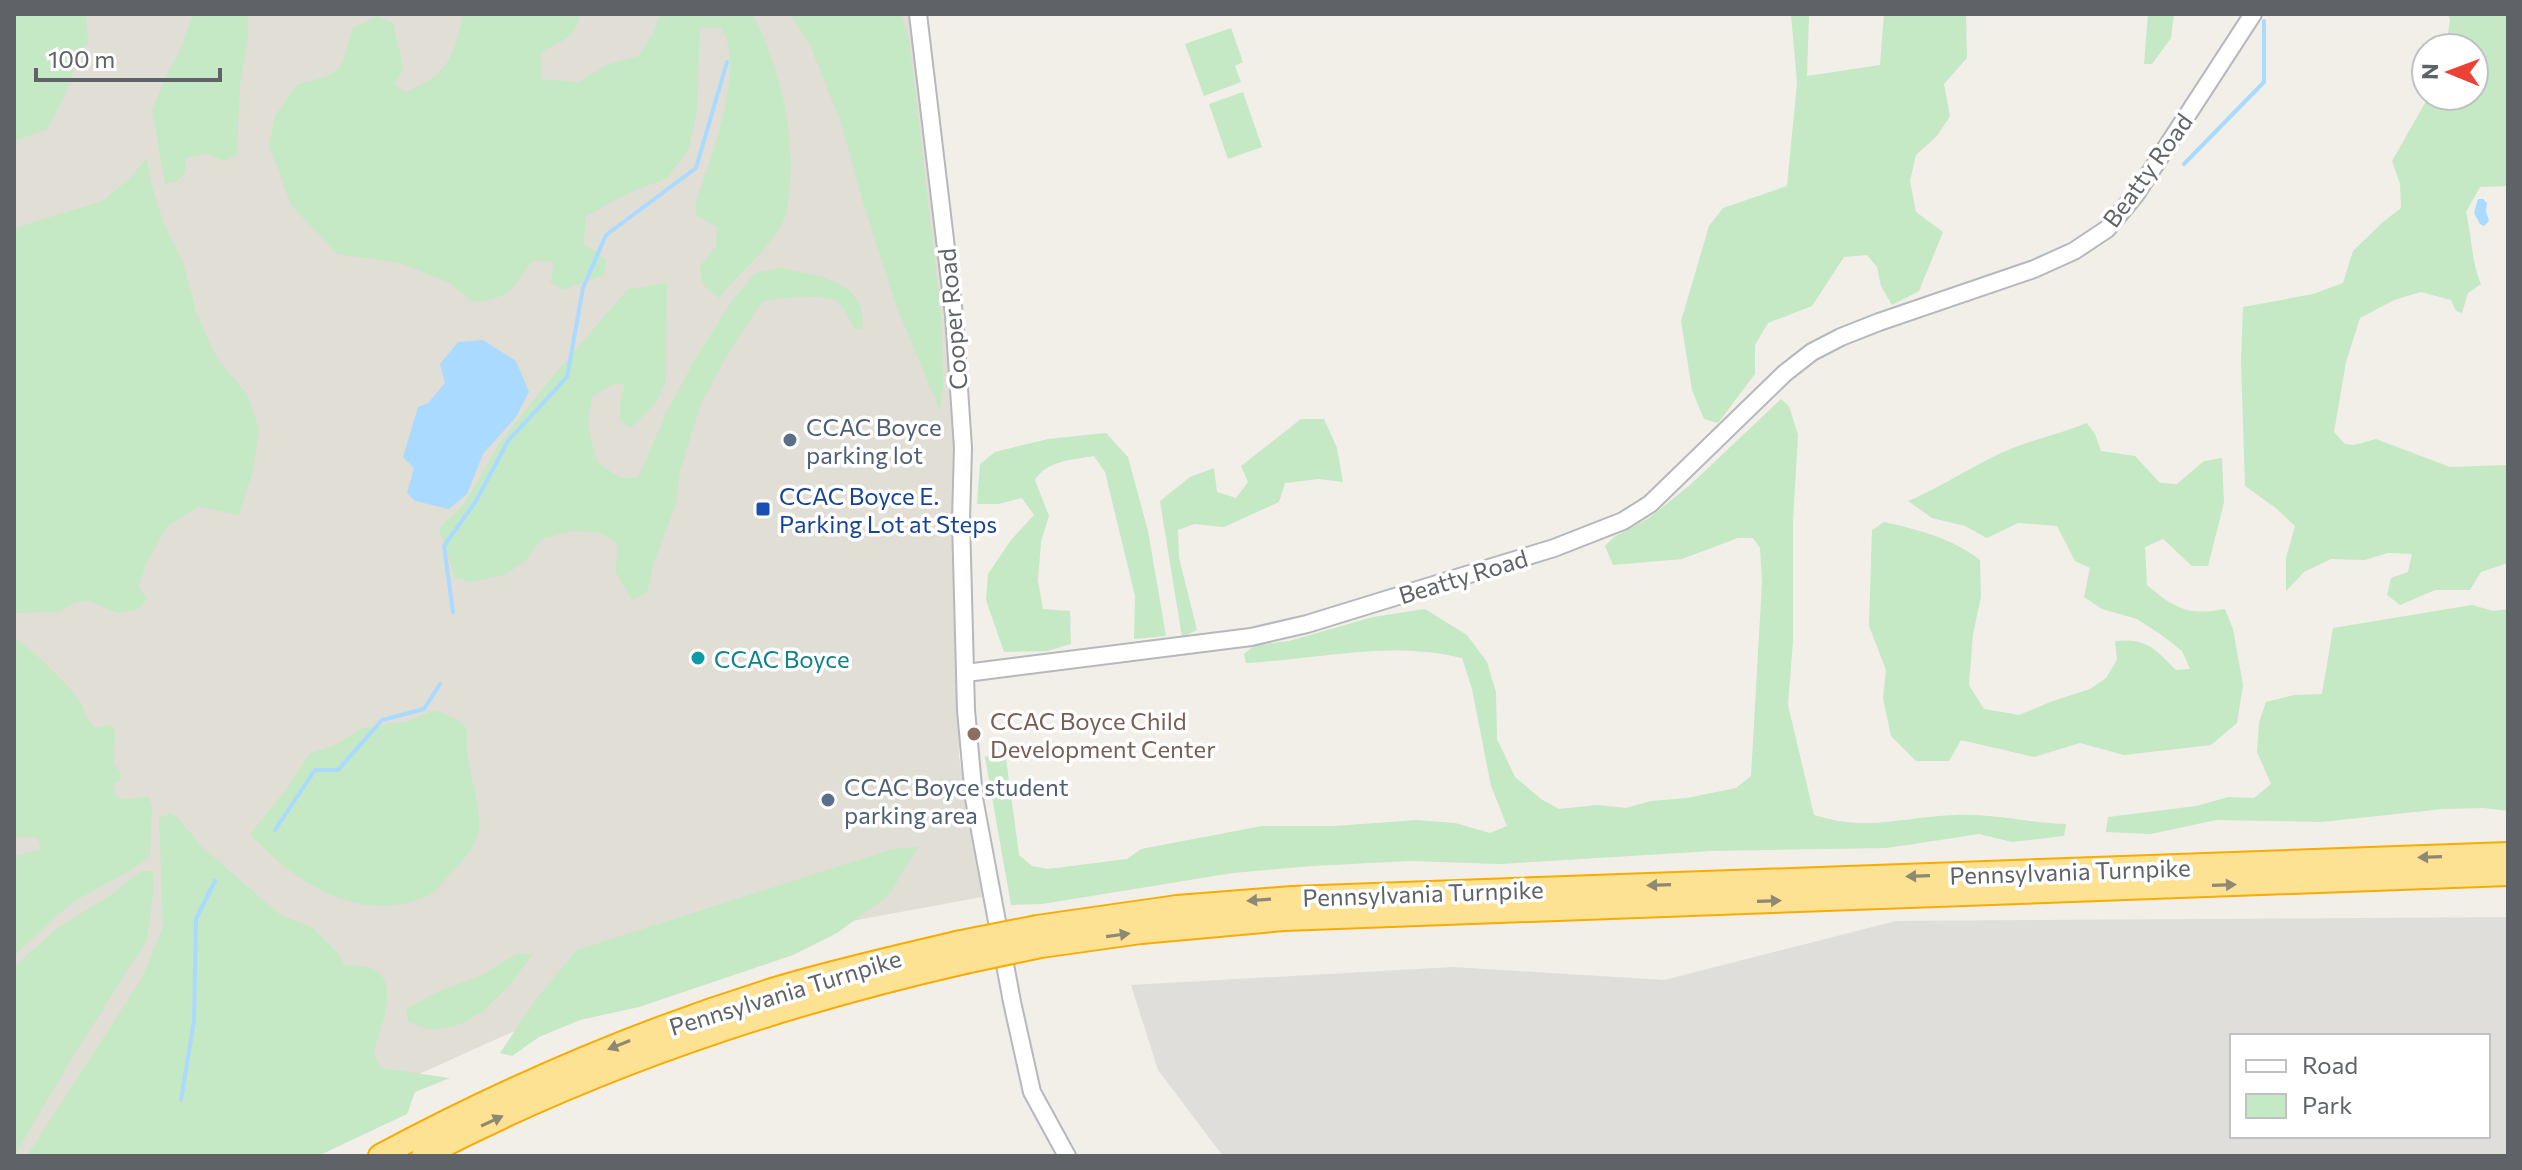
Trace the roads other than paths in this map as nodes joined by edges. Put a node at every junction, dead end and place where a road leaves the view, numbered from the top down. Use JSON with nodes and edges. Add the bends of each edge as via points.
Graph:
{"nodes":[{"id":1,"x":918,"y":14,"type":"edge"},
{"id":2,"x":2253,"y":14,"type":"edge"},
{"id":3,"x":966,"y":673,"type":"junction"},
{"id":4,"x":2508,"y":854,"type":"edge"},
{"id":5,"x":2508,"y":874,"type":"edge"},
{"id":6,"x":1039,"y":937,"type":"junction"},
{"id":7,"x":963,"y":952,"type":"junction"},
{"id":8,"x":380,"y":1156,"type":"edge"},
{"id":9,"x":423,"y":1156,"type":"edge"},
{"id":10,"x":1067,"y":1156,"type":"edge"}],
"edges":[{"from":1,"to":3,"type":"street","name":"Cooper Road","via":[[955,330],[963,448]]},
{"from":2,"to":3,"type":"street","name":"Beatty Road","via":[[2144,182],[2107,229],[2034,269],[1879,322],[1812,352],[1650,504],[1623,521],[1554,548],[1251,637]]},
{"from":3,"to":10,"type":"street","via":[[974,798],[1017,1030],[1032,1092]]},
{"from":4,"to":6,"type":"highway","name":"Pennsylvania Turnpike","one_way":true,"via":[[1292,898],[1177,907]]},
{"from":6,"to":5,"type":"highway","name":"Pennsylvania Turnpike","one_way":true,"via":[[1300,918]]},
{"from":6,"to":7,"type":"highway","name":"Pennsylvania Turnpike","bridge":true},
{"from":7,"to":8,"type":"highway","name":"Pennsylvania Turnpike","one_way":true,"via":[[772,990],[681,1021],[529,1083]]},
{"from":9,"to":7,"type":"highway","name":"Pennsylvania Turnpike","one_way":true,"via":[[568,1088],[696,1037]]}]}
